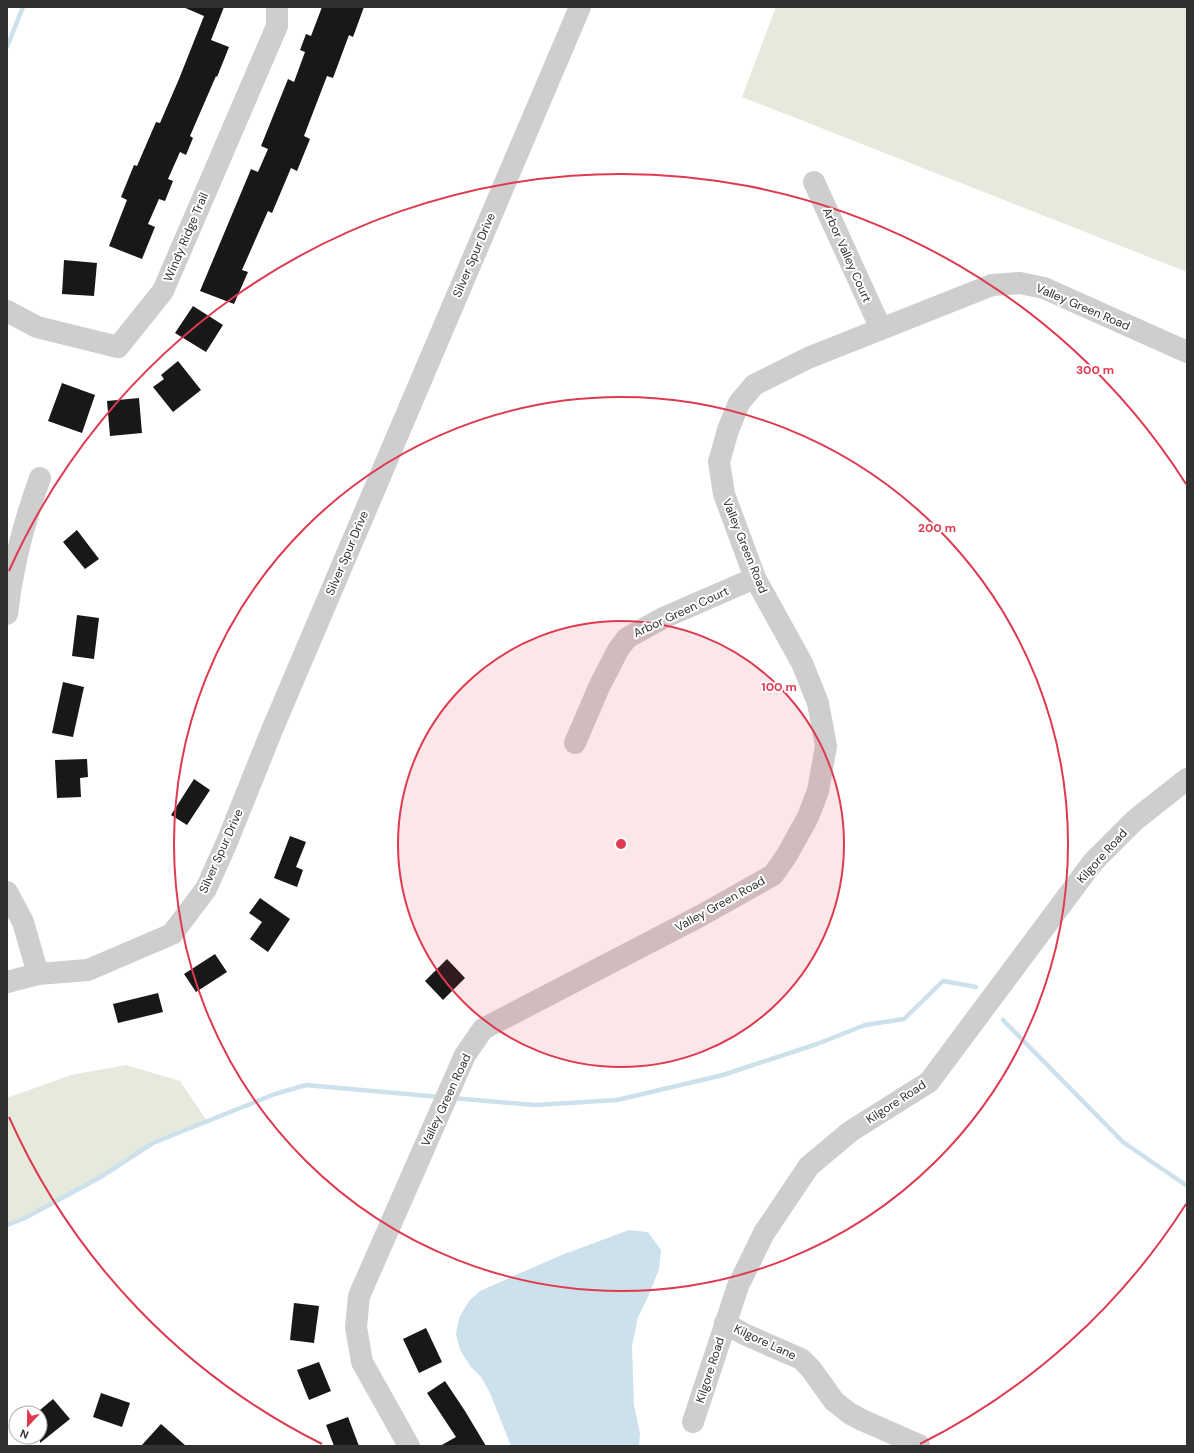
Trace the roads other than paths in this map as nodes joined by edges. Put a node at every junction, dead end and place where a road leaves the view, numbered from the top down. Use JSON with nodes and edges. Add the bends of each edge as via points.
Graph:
{"nodes":[{"id":1,"x":277,"y":7,"type":"edge"},
{"id":2,"x":580,"y":7,"type":"edge"},
{"id":3,"x":814,"y":182,"type":"dead end"},
{"id":4,"x":7,"y":311,"type":"edge"},
{"id":5,"x":881,"y":329,"type":"junction"},
{"id":6,"x":1187,"y":352,"type":"edge"},
{"id":7,"x":40,"y":478,"type":"dead end"},
{"id":8,"x":755,"y":578,"type":"junction"},
{"id":9,"x":7,"y":614,"type":"edge"},
{"id":10,"x":575,"y":743,"type":"dead end"},
{"id":11,"x":1187,"y":779,"type":"edge"},
{"id":12,"x":7,"y":892,"type":"edge"},
{"id":13,"x":38,"y":974,"type":"junction"},
{"id":14,"x":7,"y":982,"type":"edge"},
{"id":15,"x":725,"y":1322,"type":"junction"},
{"id":16,"x":693,"y":1422,"type":"dead end"},
{"id":17,"x":919,"y":1445,"type":"edge"},
{"id":18,"x":409,"y":1446,"type":"edge"}],
"edges":[{"from":1,"to":4,"type":"street","name":"Windy Ridge Trail","via":[[277,26],[163,291],[118,347],[37,327]]},
{"from":2,"to":13,"type":"street","name":"Silver Spur Drive","via":[[206,889],[172,934],[88,970]]},
{"from":3,"to":5,"type":"street","name":"Arbor Valley Court"},
{"from":5,"to":6,"type":"street","name":"Valley Green Road","via":[[992,285],[1020,283],[1044,288]]},
{"from":5,"to":8,"type":"street","name":"Valley Green Road","via":[[808,358],[754,385],[739,403],[719,462],[724,494]]},
{"from":7,"to":9,"type":"street","via":[[26,517]]},
{"from":8,"to":10,"type":"street","name":"Arbor Green Court","via":[[663,618],[627,638],[618,650]]},
{"from":8,"to":18,"type":"street","name":"Valley Green Road","via":[[802,663],[818,703],[826,746],[818,791],[808,817],[773,875],[483,1030],[465,1055],[359,1296],[356,1327],[362,1362]]},
{"from":11,"to":15,"type":"street","name":"Kilgore Road","via":[[1135,820],[1093,862],[929,1082],[850,1131],[809,1166],[764,1234],[738,1286]]},
{"from":12,"to":13,"type":"street","via":[[23,922]]},
{"from":13,"to":14,"type":"street","name":"Silver Spur Drive"},
{"from":15,"to":16,"type":"street","name":"Kilgore Road"},
{"from":15,"to":17,"type":"street","name":"Kilgore Lane","via":[[744,1334],[801,1359],[834,1401],[849,1413]]}]}
